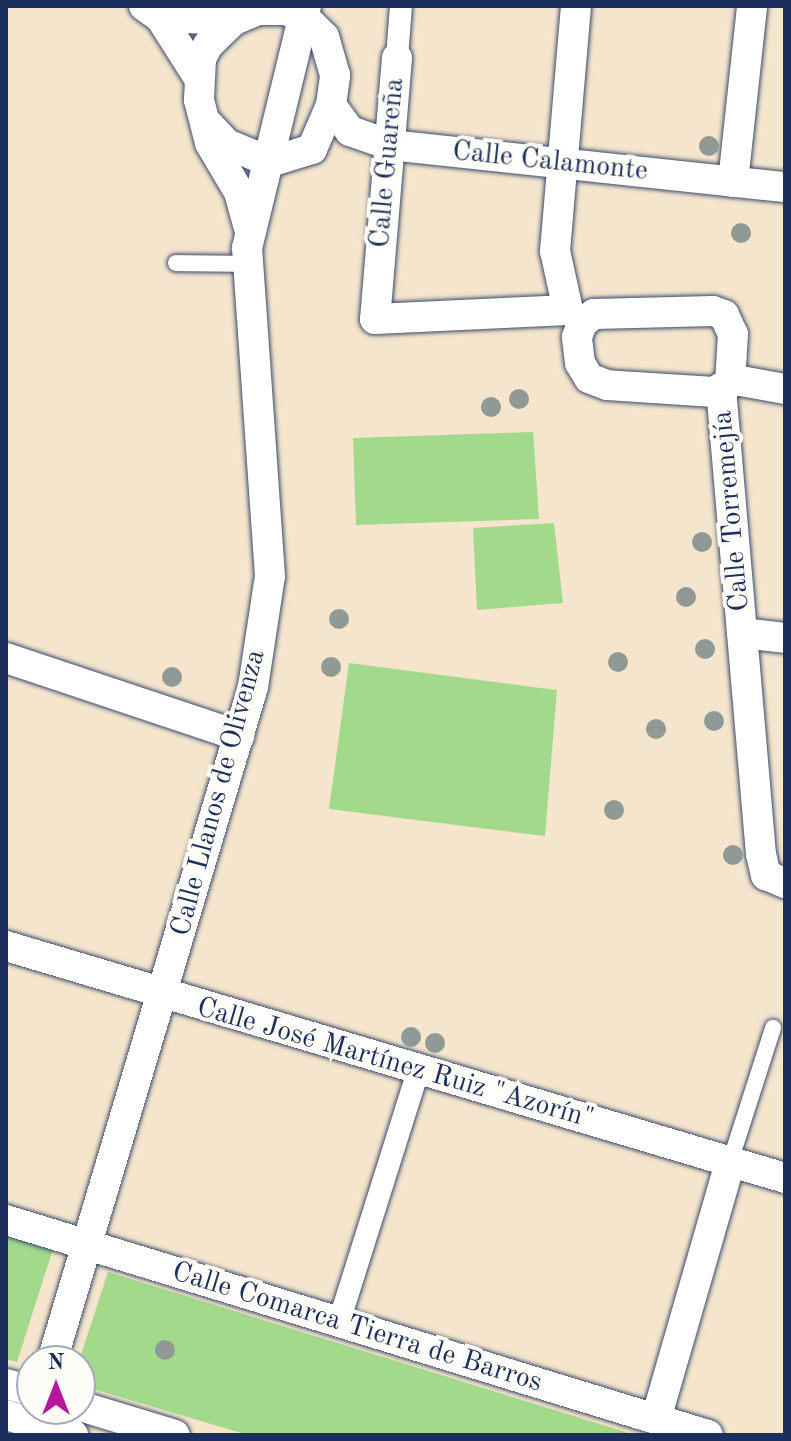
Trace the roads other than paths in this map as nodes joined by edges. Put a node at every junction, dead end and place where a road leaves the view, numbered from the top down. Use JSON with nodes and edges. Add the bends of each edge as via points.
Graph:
{"nodes":[{"id":1,"x":401,"y":6,"type":"edge"},
{"id":2,"x":576,"y":6,"type":"edge"},
{"id":3,"x":752,"y":6,"type":"edge"},
{"id":4,"x":152,"y":11,"type":"edge"},
{"id":5,"x":305,"y":12,"type":"edge"},
{"id":6,"x":234,"y":20,"type":"junction"},
{"id":7,"x":397,"y":58,"type":"joint"},
{"id":8,"x":197,"y":75,"type":"junction"},
{"id":9,"x":331,"y":105,"type":"junction"},
{"id":10,"x":209,"y":125,"type":"junction"},
{"id":11,"x":350,"y":131,"type":"junction"},
{"id":12,"x":390,"y":145,"type":"junction"},
{"id":13,"x":312,"y":149,"type":"junction"},
{"id":14,"x":270,"y":162,"type":"junction"},
{"id":15,"x":563,"y":163,"type":"junction"},
{"id":16,"x":733,"y":182,"type":"junction"},
{"id":17,"x":785,"y":187,"type":"edge"},
{"id":18,"x":251,"y":234,"type":"junction"},
{"id":19,"x":176,"y":263,"type":"dead end"},
{"id":20,"x":248,"y":264,"type":"junction"},
{"id":21,"x":575,"y":316,"type":"junction"},
{"id":22,"x":726,"y":384,"type":"junction"},
{"id":23,"x":785,"y":389,"type":"edge"},
{"id":24,"x":742,"y":633,"type":"junction"},
{"id":25,"x":785,"y":638,"type":"edge"},
{"id":26,"x":6,"y":658,"type":"edge"},
{"id":27,"x":239,"y":736,"type":"junction"},
{"id":28,"x":785,"y":883,"type":"edge"},
{"id":29,"x":6,"y":946,"type":"edge"},
{"id":30,"x":162,"y":996,"type":"junction"},
{"id":31,"x":773,"y":1028,"type":"dead end"},
{"id":32,"x":418,"y":1071,"type":"junction"},
{"id":33,"x":730,"y":1162,"type":"junction"},
{"id":34,"x":785,"y":1178,"type":"edge"},
{"id":35,"x":6,"y":1220,"type":"edge"},
{"id":36,"x":89,"y":1242,"type":"junction"},
{"id":37,"x":338,"y":1325,"type":"junction"},
{"id":38,"x":57,"y":1345,"type":"edge"},
{"id":39,"x":96,"y":1411,"type":"edge"},
{"id":40,"x":6,"y":1415,"type":"edge"},
{"id":41,"x":656,"y":1419,"type":"junction"},
{"id":42,"x":73,"y":1435,"type":"edge"},
{"id":43,"x":175,"y":1435,"type":"edge"},
{"id":44,"x":708,"y":1435,"type":"edge"}],
"edges":[{"from":1,"to":7,"type":"street","name":"Calle Guareña"},
{"from":2,"to":15,"type":"street"},
{"from":3,"to":16,"type":"street"},
{"from":4,"to":6,"type":"street"},
{"from":4,"to":8,"type":"street"},
{"from":5,"to":6,"type":"street","via":[[258,10]]},
{"from":5,"to":9,"type":"street","via":[[331,54]]},
{"from":5,"to":14,"type":"street","name":"Calle Llanos de Olivenza"},
{"from":6,"to":8,"type":"street","via":[[208,45]]},
{"from":7,"to":12,"type":"street","name":"Calle Guareña"},
{"from":8,"to":10,"type":"street"},
{"from":9,"to":11,"type":"street"},
{"from":9,"to":13,"type":"street"},
{"from":10,"to":14,"type":"street","via":[[227,144]]},
{"from":10,"to":18,"type":"street","via":[[210,143],[239,192]]},
{"from":11,"to":12,"type":"street","name":"Calle Calamonte"},
{"from":11,"to":13,"type":"street"},
{"from":12,"to":15,"type":"street","name":"Calle Calamonte"},
{"from":12,"to":21,"type":"street","name":"Calle Guareña","via":[[375,319]]},
{"from":13,"to":14,"type":"street"},
{"from":14,"to":18,"type":"street","name":"Calle Llanos de Olivenza"},
{"from":15,"to":16,"type":"street","name":"Calle Calamonte"},
{"from":15,"to":21,"type":"street","via":[[555,251]]},
{"from":16,"to":17,"type":"street","name":"Calle Calamonte"},
{"from":18,"to":20,"type":"street","name":"Calle Llanos de Olivenza"},
{"from":19,"to":20,"type":"lane"},
{"from":20,"to":27,"type":"street","name":"Calle Llanos de Olivenza","via":[[270,576],[253,687]]},
{"from":21,"to":22,"type":"street","via":[[580,363],[589,378],[607,385]]},
{"from":21,"to":22,"type":"street","via":[[724,315],[733,334]]},
{"from":22,"to":23,"type":"street","name":"Calle Torremejía"},
{"from":22,"to":24,"type":"street","name":"Calle Torremejía"},
{"from":24,"to":25,"type":"street","name":"Calle Torremejía"},
{"from":24,"to":28,"type":"street","name":"Calle Torremejía","via":[[761,854],[766,875]]},
{"from":26,"to":27,"type":"street"},
{"from":27,"to":30,"type":"street","name":"Calle Llanos de Olivenza"},
{"from":29,"to":30,"type":"street","name":"Calle José Martínez Ruiz \"Azorín\""},
{"from":30,"to":32,"type":"street","name":"Calle José Martínez Ruiz \"Azorín\""},
{"from":30,"to":36,"type":"street","name":"Calle Llanos de Olivenza"},
{"from":31,"to":33,"type":"lane"},
{"from":32,"to":33,"type":"street","name":"Calle José Martínez Ruiz \"Azorín\""},
{"from":32,"to":37,"type":"street"},
{"from":33,"to":34,"type":"street","name":"Calle José Martínez Ruiz \"Azorín\""},
{"from":33,"to":41,"type":"street"},
{"from":35,"to":36,"type":"street","name":"Calle Comarca Tierra de Barros"},
{"from":36,"to":37,"type":"street","name":"Calle Comarca Tierra de Barros"},
{"from":36,"to":38,"type":"street","name":"Calle Llanos de Olivenza"},
{"from":37,"to":41,"type":"street","name":"Calle Comarca Tierra de Barros"},
{"from":39,"to":43,"type":"street"},
{"from":40,"to":42,"type":"street"},
{"from":41,"to":44,"type":"street","name":"Calle Comarca Tierra de Barros"}]}
